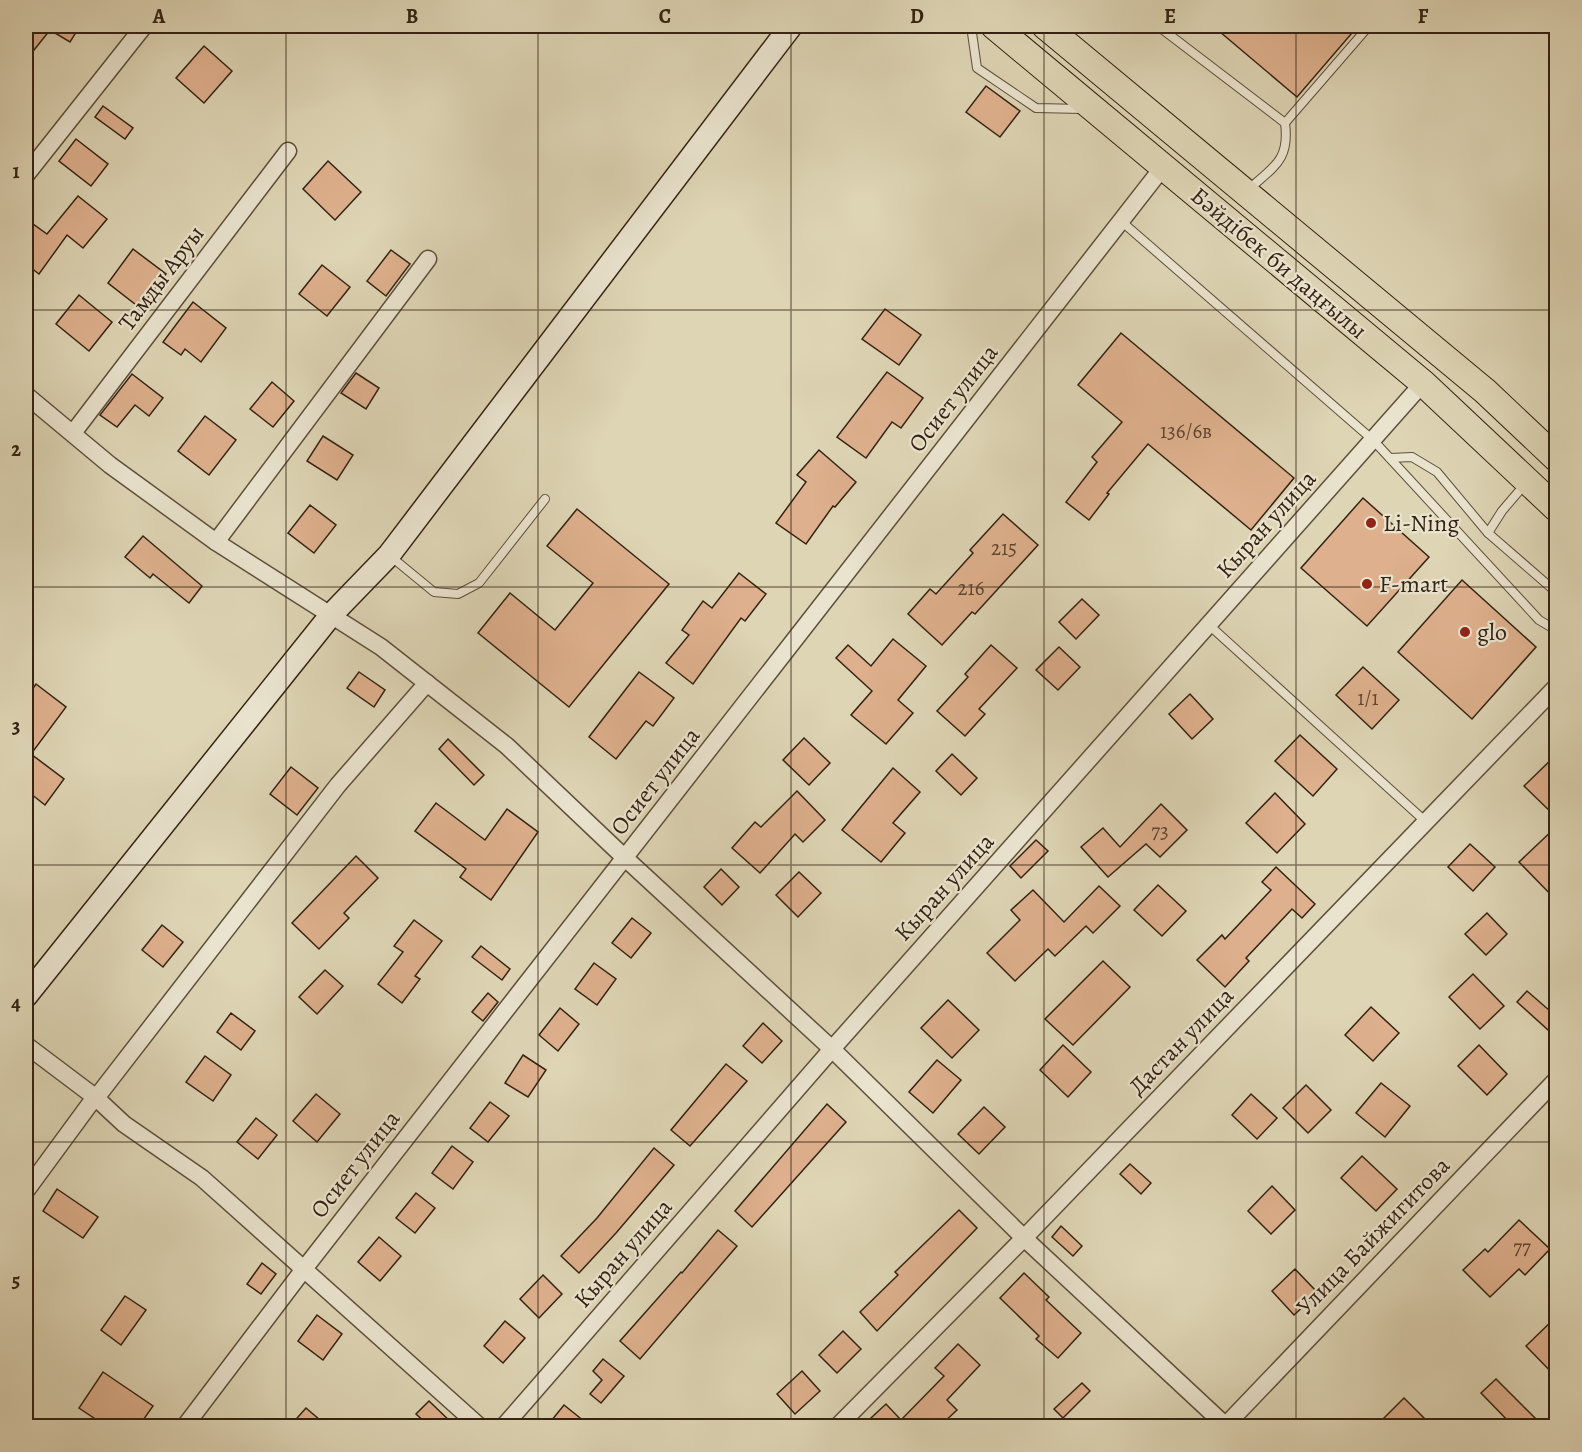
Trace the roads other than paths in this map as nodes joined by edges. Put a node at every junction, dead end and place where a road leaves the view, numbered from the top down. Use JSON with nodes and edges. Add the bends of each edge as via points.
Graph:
{"nodes":[{"id":1,"x":144,"y":26,"type":"edge"},
{"id":2,"x":791,"y":26,"type":"edge"},
{"id":3,"x":970,"y":26,"type":"edge"},
{"id":4,"x":994,"y":26,"type":"edge"},
{"id":5,"x":1045,"y":26,"type":"edge"},
{"id":6,"x":1158,"y":26,"type":"edge"},
{"id":7,"x":1369,"y":26,"type":"edge"},
{"id":8,"x":1095,"y":110,"type":"junction"},
{"id":9,"x":1285,"y":123,"type":"junction"},
{"id":10,"x":288,"y":151,"type":"dead end"},
{"id":11,"x":1163,"y":166,"type":"junction"},
{"id":12,"x":26,"y":175,"type":"edge"},
{"id":13,"x":1246,"y":192,"type":"junction"},
{"id":14,"x":1121,"y":222,"type":"junction"},
{"id":15,"x":428,"y":259,"type":"dead end"},
{"id":16,"x":1423,"y":383,"type":"junction"},
{"id":17,"x":26,"y":395,"type":"edge"},
{"id":18,"x":73,"y":433,"type":"junction"},
{"id":19,"x":1373,"y":440,"type":"junction"},
{"id":20,"x":1390,"y":458,"type":"junction"},
{"id":21,"x":1557,"y":458,"type":"edge"},
{"id":22,"x":1528,"y":481,"type":"junction"},
{"id":23,"x":545,"y":499,"type":"dead end"},
{"id":24,"x":1557,"y":508,"type":"edge"},
{"id":25,"x":1488,"y":533,"type":"junction"},
{"id":26,"x":216,"y":542,"type":"junction"},
{"id":27,"x":388,"y":555,"type":"junction"},
{"id":28,"x":1557,"y":592,"type":"edge"},
{"id":29,"x":331,"y":615,"type":"junction"},
{"id":30,"x":1209,"y":624,"type":"junction"},
{"id":31,"x":1557,"y":630,"type":"edge"},
{"id":32,"x":427,"y":683,"type":"junction"},
{"id":33,"x":1557,"y":687,"type":"edge"},
{"id":34,"x":1426,"y":822,"type":"junction"},
{"id":35,"x":625,"y":858,"type":"junction"},
{"id":36,"x":26,"y":996,"type":"edge"},
{"id":37,"x":26,"y":1046,"type":"edge"},
{"id":38,"x":832,"y":1049,"type":"junction"},
{"id":39,"x":1557,"y":1080,"type":"edge"},
{"id":40,"x":95,"y":1098,"type":"junction"},
{"id":41,"x":26,"y":1191,"type":"edge"},
{"id":42,"x":1024,"y":1238,"type":"junction"},
{"id":43,"x":304,"y":1269,"type":"junction"},
{"id":44,"x":185,"y":1426,"type":"edge"},
{"id":45,"x":479,"y":1426,"type":"edge"},
{"id":46,"x":504,"y":1426,"type":"edge"},
{"id":47,"x":838,"y":1426,"type":"edge"},
{"id":48,"x":1225,"y":1426,"type":"edge"}],
"edges":[{"from":1,"to":12,"type":"street"},
{"from":2,"to":27,"type":"street"},
{"from":3,"to":8,"type":"lane","via":[[977,68],[1036,108]]},
{"from":4,"to":8,"type":"main road","name":"Бәйдібек би даңғылы"},
{"from":5,"to":13,"type":"main road","name":"Бәйдібек би даңғылы"},
{"from":6,"to":9,"type":"lane"},
{"from":7,"to":9,"type":"lane"},
{"from":8,"to":11,"type":"main road","name":"Бәйдібек би даңғылы"},
{"from":9,"to":13,"type":"lane","via":[[1287,141],[1281,160]]},
{"from":10,"to":18,"type":"street","name":"Тамды Аруы"},
{"from":11,"to":14,"type":"street","name":"Осиет улица"},
{"from":11,"to":16,"type":"main road","name":"Бәйдібек би даңғылы"},
{"from":13,"to":21,"type":"main road","name":"Бәйдібек би даңғылы","via":[[1485,391]]},
{"from":14,"to":19,"type":"lane"},
{"from":14,"to":35,"type":"street","name":"Осиет улица"},
{"from":15,"to":26,"type":"street"},
{"from":16,"to":19,"type":"street","name":"Кыран улица"},
{"from":16,"to":22,"type":"main road","name":"Бәйдібек би даңғылы"},
{"from":17,"to":18,"type":"street"},
{"from":18,"to":26,"type":"street","via":[[110,465]]},
{"from":19,"to":20,"type":"lane"},
{"from":19,"to":30,"type":"street","name":"Кыран улица"},
{"from":20,"to":25,"type":"lane","via":[[1412,457],[1437,472]]},
{"from":20,"to":31,"type":"lane","via":[[1539,620]]},
{"from":22,"to":24,"type":"main road","name":"Бәйдібек би даңғылы"},
{"from":22,"to":25,"type":"lane"},
{"from":23,"to":27,"type":"lane","via":[[479,583],[459,594],[434,592]]},
{"from":25,"to":28,"type":"lane"},
{"from":26,"to":29,"type":"street"},
{"from":27,"to":29,"type":"street"},
{"from":29,"to":32,"type":"street"},
{"from":29,"to":36,"type":"street"},
{"from":30,"to":34,"type":"lane"},
{"from":30,"to":38,"type":"street","name":"Кыран улица"},
{"from":32,"to":35,"type":"street","via":[[507,746]]},
{"from":32,"to":40,"type":"street","via":[[338,785]]},
{"from":33,"to":34,"type":"street","name":"Дастан улица"},
{"from":34,"to":42,"type":"street","name":"Дастан улица"},
{"from":35,"to":38,"type":"street"},
{"from":35,"to":43,"type":"street","name":"Осиет улица"},
{"from":37,"to":40,"type":"street"},
{"from":38,"to":42,"type":"street"},
{"from":38,"to":46,"type":"street","name":"Кыран улица"},
{"from":39,"to":48,"type":"street","name":"Улица Байжигитова"},
{"from":40,"to":41,"type":"street"},
{"from":40,"to":43,"type":"street","via":[[124,1124],[202,1178]]},
{"from":42,"to":47,"type":"street","name":"Дастан улица"},
{"from":42,"to":48,"type":"street"},
{"from":43,"to":44,"type":"street","name":"Осиет улица"},
{"from":43,"to":45,"type":"street"}]}
